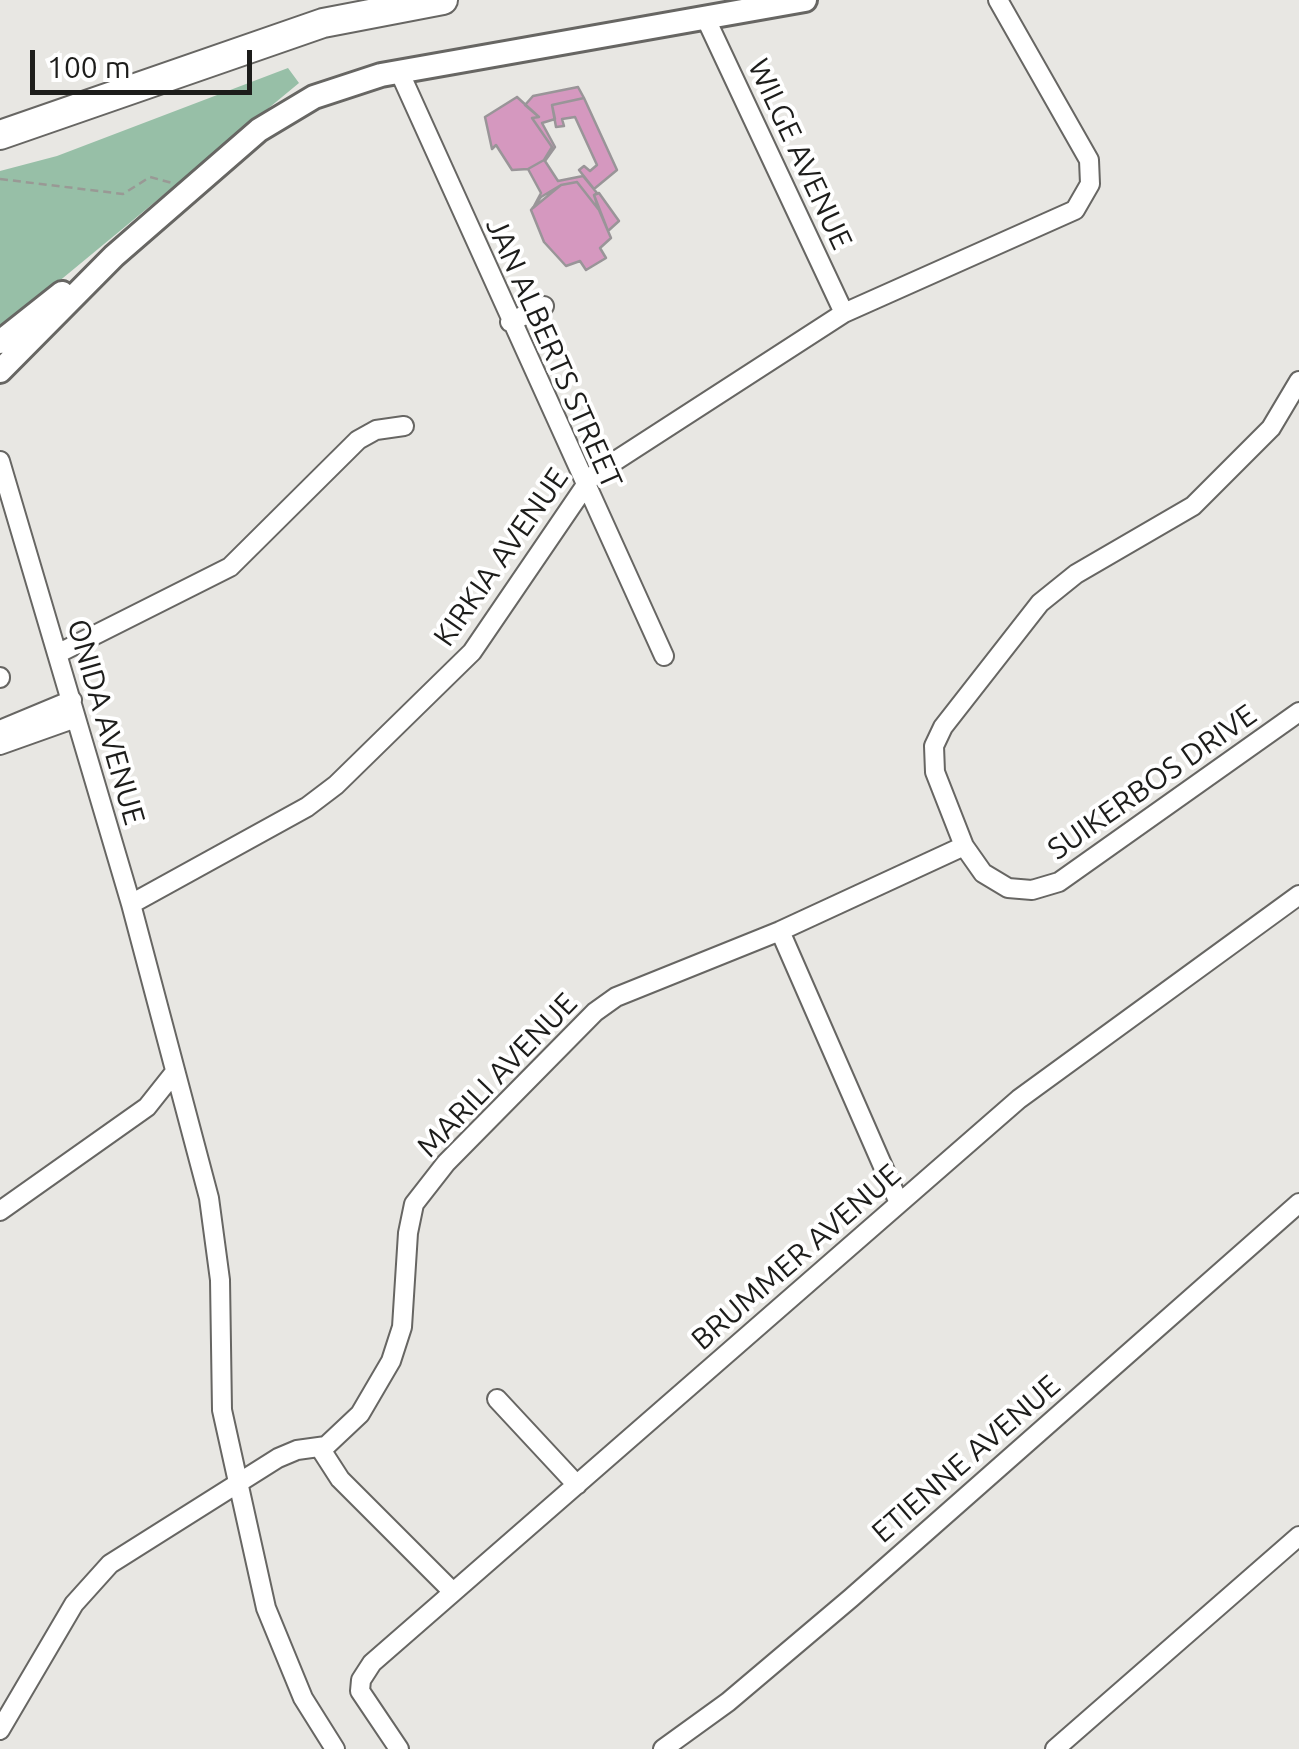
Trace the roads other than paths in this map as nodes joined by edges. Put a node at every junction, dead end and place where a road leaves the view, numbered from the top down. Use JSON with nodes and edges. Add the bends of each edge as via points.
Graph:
{"nodes":[{"id":1,"x":443,"y":0,"type":"edge"},
{"id":2,"x":804,"y":0,"type":"edge"},
{"id":3,"x":998,"y":0,"type":"edge"},
{"id":4,"x":706,"y":19,"type":"junction"},
{"id":5,"x":399,"y":71,"type":"junction"},
{"id":6,"x":0,"y":135,"type":"edge"},
{"id":7,"x":114,"y":256,"type":"junction"},
{"id":8,"x":544,"y":306,"type":"dead end"},
{"id":9,"x":844,"y":313,"type":"junction"},
{"id":10,"x":510,"y":322,"type":"junction"},
{"id":11,"x":0,"y":342,"type":"edge"},
{"id":12,"x":0,"y":371,"type":"edge"},
{"id":13,"x":1299,"y":381,"type":"edge"},
{"id":14,"x":404,"y":426,"type":"dead end"},
{"id":15,"x":0,"y":460,"type":"edge"},
{"id":16,"x":583,"y":486,"type":"junction"},
{"id":17,"x":59,"y":654,"type":"junction"},
{"id":18,"x":664,"y":656,"type":"dead end"},
{"id":19,"x":74,"y":709,"type":"junction"},
{"id":20,"x":1299,"y":712,"type":"edge"},
{"id":21,"x":5,"y":736,"type":"edge"},
{"id":22,"x":964,"y":846,"type":"junction"},
{"id":23,"x":1299,"y":895,"type":"edge"},
{"id":24,"x":130,"y":904,"type":"junction"},
{"id":25,"x":780,"y":931,"type":"junction"},
{"id":26,"x":158,"y":999,"type":"junction"},
{"id":27,"x":174,"y":1073,"type":"junction"},
{"id":28,"x":146,"y":1107,"type":"junction"},
{"id":29,"x":186,"y":1113,"type":"junction"},
{"id":30,"x":899,"y":1203,"type":"junction"},
{"id":31,"x":1299,"y":1203,"type":"edge"},
{"id":32,"x":0,"y":1211,"type":"edge"},
{"id":33,"x":220,"y":1280,"type":"junction"},
{"id":34,"x":497,"y":1399,"type":"dead end"},
{"id":35,"x":320,"y":1448,"type":"junction"},
{"id":36,"x":577,"y":1485,"type":"junction"},
{"id":37,"x":236,"y":1486,"type":"junction"},
{"id":38,"x":1299,"y":1536,"type":"edge"},
{"id":39,"x":454,"y":1592,"type":"junction"},
{"id":40,"x":0,"y":1730,"type":"edge"},
{"id":41,"x":336,"y":1749,"type":"edge"},
{"id":42,"x":400,"y":1749,"type":"edge"},
{"id":43,"x":663,"y":1749,"type":"edge"},
{"id":44,"x":1055,"y":1749,"type":"edge"}],
"edges":[{"from":1,"to":6,"type":"highway","via":[[323,23]]},
{"from":2,"to":4,"type":"main road"},
{"from":3,"to":9,"type":"street","name":"KIRKIA AVENUE","via":[[1085,152],[1090,184],[1064,217]]},
{"from":4,"to":5,"type":"main road"},
{"from":4,"to":9,"type":"street","name":"WILGE AVENUE"},
{"from":5,"to":7,"type":"main road","via":[[292,109]]},
{"from":5,"to":10,"type":"street","name":"JAN ALBERTS STREET"},
{"from":7,"to":11,"type":"main road"},
{"from":7,"to":12,"type":"main road"},
{"from":8,"to":10,"type":"street"},
{"from":9,"to":16,"type":"street","name":"KIRKIA AVENUE"},
{"from":10,"to":16,"type":"street","name":"JAN ALBERTS STREET"},
{"from":13,"to":22,"type":"street","name":"SUIKERBOS DRIVE","via":[[1271,428],[1193,506],[1053,591],[943,727],[934,746],[934,772]]},
{"from":14,"to":17,"type":"street","via":[[358,440],[218,574]]},
{"from":15,"to":17,"type":"street","name":"ONIDA AVENUE"},
{"from":16,"to":18,"type":"street","name":"JAN ALBERTS STREET"},
{"from":16,"to":24,"type":"street","name":"KIRKIA AVENUE","via":[[472,652],[336,785]]},
{"from":17,"to":19,"type":"street","name":"ONIDA AVENUE"},
{"from":19,"to":21,"type":"street"},
{"from":19,"to":24,"type":"street","name":"ONIDA AVENUE"},
{"from":20,"to":22,"type":"street","name":"SUIKERBOS DRIVE","via":[[1050,886],[1003,886],[983,873]]},
{"from":22,"to":25,"type":"street","name":"MARILI AVENUE"},
{"from":23,"to":30,"type":"street","name":"BRUMMER AVENUE","via":[[1061,1065]]},
{"from":24,"to":26,"type":"street","name":"ONIDA AVENUE"},
{"from":25,"to":30,"type":"street"},
{"from":25,"to":35,"type":"street","name":"MARILI AVENUE","via":[[610,1000],[446,1163],[410,1218],[402,1327],[391,1360],[360,1414]]},
{"from":26,"to":27,"type":"street","name":"ONIDA AVENUE"},
{"from":26,"to":33,"type":"street","name":"ONIDA AVENUE","via":[[175,1033],[219,1193],[227,1243]]},
{"from":27,"to":28,"type":"street"},
{"from":27,"to":29,"type":"street","name":"ONIDA AVENUE"},
{"from":28,"to":29,"type":"street","via":[[165,1104]]},
{"from":28,"to":32,"type":"street"},
{"from":29,"to":33,"type":"street","name":"ONIDA AVENUE","via":[[210,1198]]},
{"from":30,"to":36,"type":"street","name":"BRUMMER AVENUE"},
{"from":31,"to":43,"type":"street","name":"ETIENNE AVENUE","via":[[851,1598]]},
{"from":33,"to":37,"type":"street","name":"ONIDA AVENUE","via":[[222,1404]]},
{"from":34,"to":36,"type":"street"},
{"from":35,"to":37,"type":"street","name":"MARILI AVENUE","via":[[290,1452]]},
{"from":35,"to":39,"type":"street","via":[[340,1479]]},
{"from":36,"to":39,"type":"street","name":"BRUMMER AVENUE"},
{"from":37,"to":40,"type":"street","name":"MARILI AVENUE","via":[[102,1570],[74,1604]]},
{"from":37,"to":41,"type":"street","name":"ONIDA AVENUE","via":[[282,1652]]},
{"from":38,"to":44,"type":"street"},
{"from":39,"to":42,"type":"street","name":"BRUMMER AVENUE","via":[[361,1680],[360,1690]]}]}
